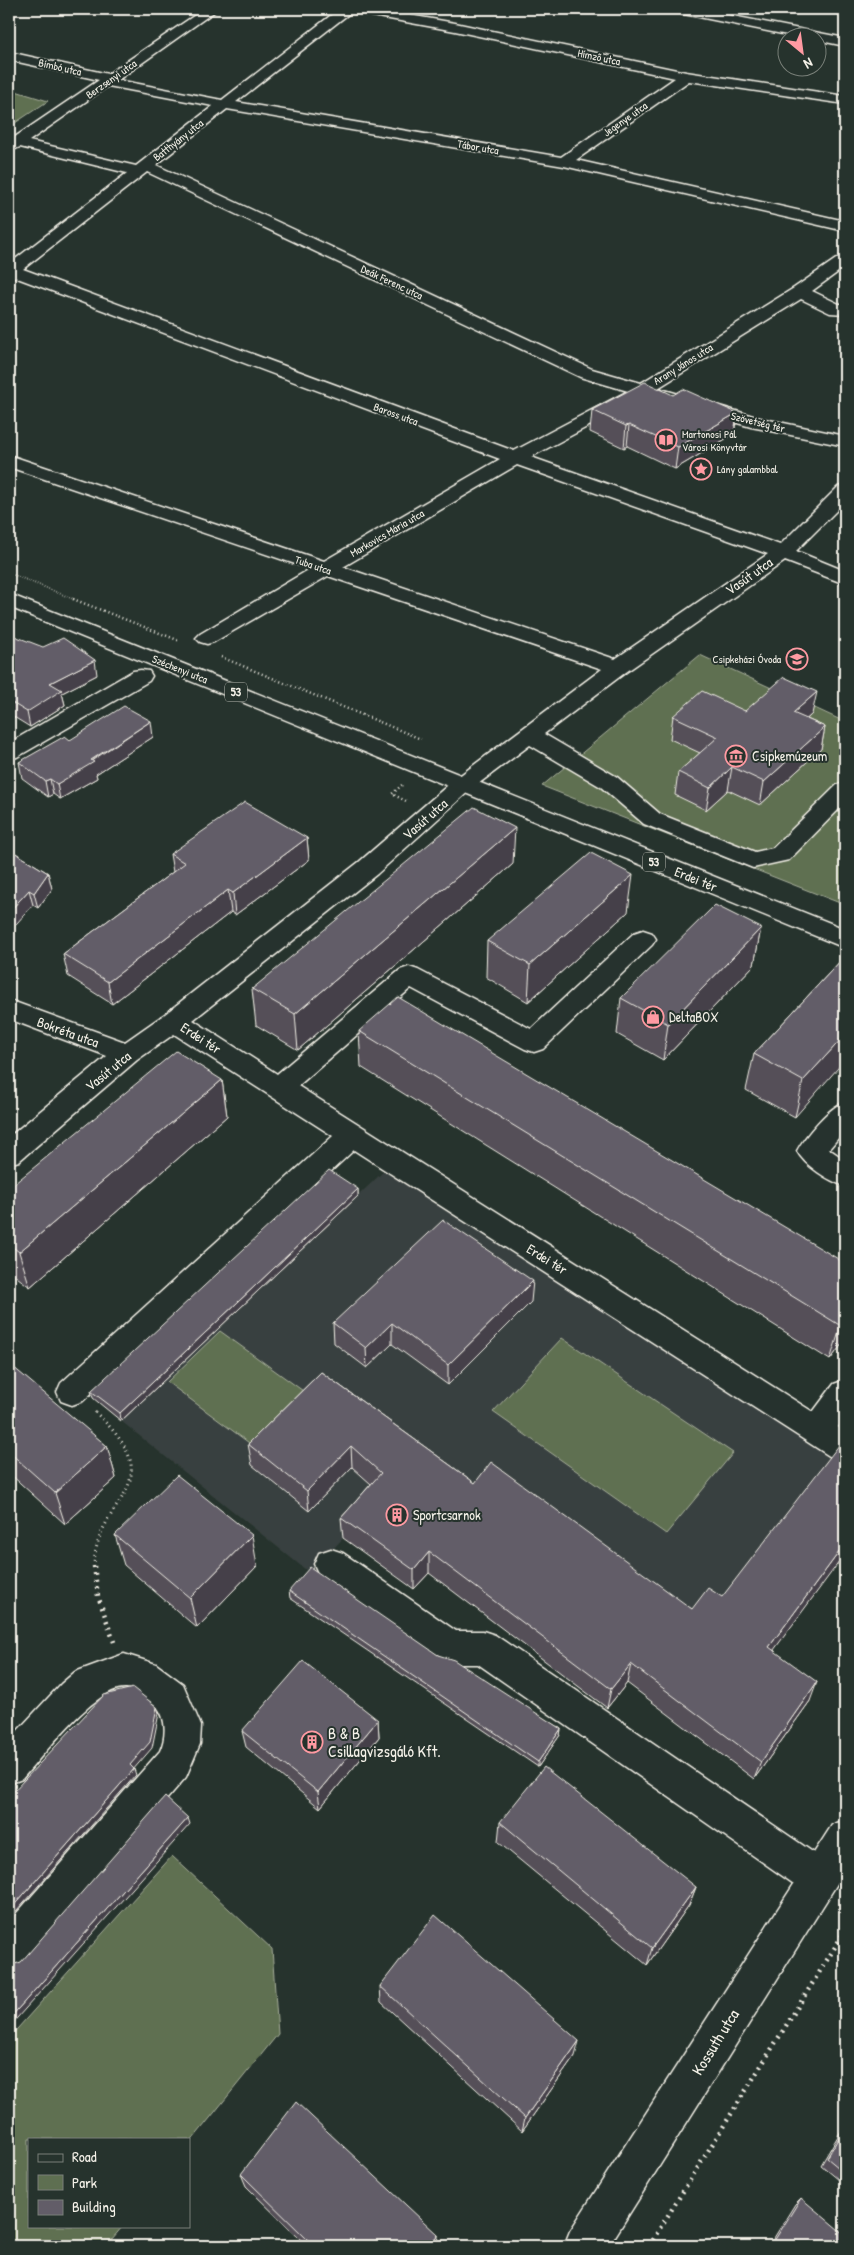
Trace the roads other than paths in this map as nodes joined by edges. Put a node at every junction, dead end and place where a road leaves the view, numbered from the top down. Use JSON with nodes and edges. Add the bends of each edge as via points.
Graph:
{"nodes":[{"id":1,"x":212,"y":9,"type":"edge"},
{"id":2,"x":347,"y":9,"type":"edge"},
{"id":3,"x":355,"y":9,"type":"edge"},
{"id":4,"x":679,"y":9,"type":"edge"},
{"id":5,"x":845,"y":42,"type":"edge"},
{"id":6,"x":9,"y":56,"type":"edge"},
{"id":7,"x":686,"y":76,"type":"junction"},
{"id":8,"x":110,"y":81,"type":"junction"},
{"id":9,"x":845,"y":100,"type":"edge"},
{"id":10,"x":224,"y":104,"type":"junction"},
{"id":11,"x":13,"y":145,"type":"edge"},
{"id":12,"x":564,"y":162,"type":"junction"},
{"id":13,"x":140,"y":168,"type":"junction"},
{"id":14,"x":845,"y":226,"type":"edge"},
{"id":15,"x":845,"y":260,"type":"edge"},
{"id":16,"x":10,"y":271,"type":"edge"},
{"id":17,"x":800,"y":292,"type":"junction"},
{"id":18,"x":845,"y":309,"type":"edge"},
{"id":19,"x":643,"y":390,"type":"junction"},
{"id":20,"x":845,"y":442,"type":"edge"},
{"id":21,"x":515,"y":458,"type":"junction"},
{"id":22,"x":9,"y":461,"type":"edge"},
{"id":23,"x":845,"y":491,"type":"edge"},
{"id":24,"x":783,"y":553,"type":"junction"},
{"id":25,"x":326,"y":569,"type":"junction"},
{"id":26,"x":845,"y":578,"type":"edge"},
{"id":27,"x":9,"y":600,"type":"edge"},
{"id":28,"x":207,"y":638,"type":"dead end"},
{"id":29,"x":618,"y":667,"type":"junction"},
{"id":30,"x":141,"y":676,"type":"dead end"},
{"id":31,"x":530,"y":735,"type":"junction"},
{"id":32,"x":10,"y":751,"type":"edge"},
{"id":33,"x":462,"y":785,"type":"junction"},
{"id":34,"x":845,"y":790,"type":"edge"},
{"id":35,"x":643,"y":939,"type":"dead end"},
{"id":36,"x":845,"y":939,"type":"edge"},
{"id":37,"x":9,"y":1009,"type":"edge"},
{"id":38,"x":174,"y":1021,"type":"junction"},
{"id":39,"x":128,"y":1053,"type":"junction"},
{"id":40,"x":278,"y":1088,"type":"junction"},
{"id":41,"x":845,"y":1112,"type":"edge"},
{"id":42,"x":352,"y":1135,"type":"junction"},
{"id":43,"x":9,"y":1153,"type":"edge"},
{"id":44,"x":845,"y":1175,"type":"edge"},
{"id":45,"x":72,"y":1392,"type":"road end"},
{"id":46,"x":845,"y":1394,"type":"edge"},
{"id":47,"x":817,"y":1431,"type":"junction"},
{"id":48,"x":845,"y":1449,"type":"edge"},
{"id":49,"x":332,"y":1564,"type":"dead end"},
{"id":50,"x":9,"y":1766,"type":"edge"},
{"id":51,"x":845,"y":1838,"type":"edge"},
{"id":52,"x":819,"y":1879,"type":"junction"},
{"id":53,"x":9,"y":1951,"type":"edge"},
{"id":54,"x":586,"y":2246,"type":"edge"}],
"edges":[{"from":1,"to":8,"type":"street","name":"Berzsenyi utca"},
{"from":2,"to":10,"type":"street","name":"Batthyány utca"},
{"from":3,"to":7,"type":"street","name":"Hímző utca"},
{"from":4,"to":5,"type":"street"},
{"from":6,"to":8,"type":"street","name":"Bimbó utca"},
{"from":7,"to":9,"type":"street","name":"Hímző utca"},
{"from":7,"to":12,"type":"street","name":"Jegenye utca"},
{"from":8,"to":10,"type":"street","name":"Tábor utca"},
{"from":8,"to":11,"type":"street","name":"Berzsenyi utca"},
{"from":10,"to":12,"type":"street","name":"Tábor utca"},
{"from":10,"to":13,"type":"street","name":"Batthyány utca"},
{"from":11,"to":13,"type":"street","name":"Deák Ferenc utca"},
{"from":12,"to":14,"type":"street","name":"Tábor utca"},
{"from":13,"to":16,"type":"street","name":"Batthyány utca"},
{"from":13,"to":19,"type":"street","name":"Deák Ferenc utca","via":[[586,373]]},
{"from":15,"to":17,"type":"street","name":"Arany János utca"},
{"from":16,"to":21,"type":"street","name":"Baross utca"},
{"from":17,"to":18,"type":"street","via":[[836,309]]},
{"from":17,"to":19,"type":"street","name":"Arany János utca"},
{"from":19,"to":20,"type":"street","name":"Szövetség tér","via":[[757,423]]},
{"from":19,"to":21,"type":"street","name":"Arany János utca"},
{"from":21,"to":24,"type":"street","name":"Baross utca"},
{"from":21,"to":25,"type":"street","name":"Markovics Mária utca"},
{"from":22,"to":25,"type":"street","name":"Tuba utca"},
{"from":23,"to":24,"type":"street","name":"Vasút utca"},
{"from":24,"to":26,"type":"street","name":"Baross utca"},
{"from":24,"to":29,"type":"street","name":"Vasút utca"},
{"from":25,"to":28,"type":"street","name":"Markovics Mária utca"},
{"from":25,"to":29,"type":"street","name":"Tuba utca"},
{"from":27,"to":33,"type":"street","name":"Széchenyi utca","number":"53"},
{"from":29,"to":31,"type":"street","name":"Vasút utca"},
{"from":30,"to":32,"type":"street"},
{"from":31,"to":33,"type":"street","name":"Vasút utca"},
{"from":31,"to":34,"type":"street","via":[[609,782],[652,819],[753,860],[781,854]]},
{"from":33,"to":36,"type":"street","name":"Erdei tér","number":"53"},
{"from":33,"to":38,"type":"street","name":"Vasút utca","via":[[368,868]]},
{"from":35,"to":40,"type":"street","via":[[534,1042],[409,976]]},
{"from":37,"to":39,"type":"street","name":"Bokréta utca"},
{"from":38,"to":39,"type":"street","name":"Vasút utca"},
{"from":38,"to":40,"type":"street","name":"Erdei tér"},
{"from":39,"to":43,"type":"street","name":"Vasút utca"},
{"from":40,"to":42,"type":"street","name":"Erdei tér"},
{"from":41,"to":44,"type":"street","via":[[811,1151]]},
{"from":42,"to":45,"type":"street"},
{"from":42,"to":47,"type":"street","name":"Erdei tér"},
{"from":46,"to":47,"type":"street"},
{"from":47,"to":48,"type":"street","name":"Erdei tér"},
{"from":49,"to":52,"type":"street","via":[[451,1648],[483,1646]]},
{"from":50,"to":53,"type":"street","via":[[73,1696],[88,1684],[124,1671],[144,1676],[171,1696],[183,1726],[182,1744],[173,1764]]},
{"from":51,"to":52,"type":"street","name":"Kossuth utca"},
{"from":52,"to":54,"type":"street","name":"Kossuth utca"}]}
